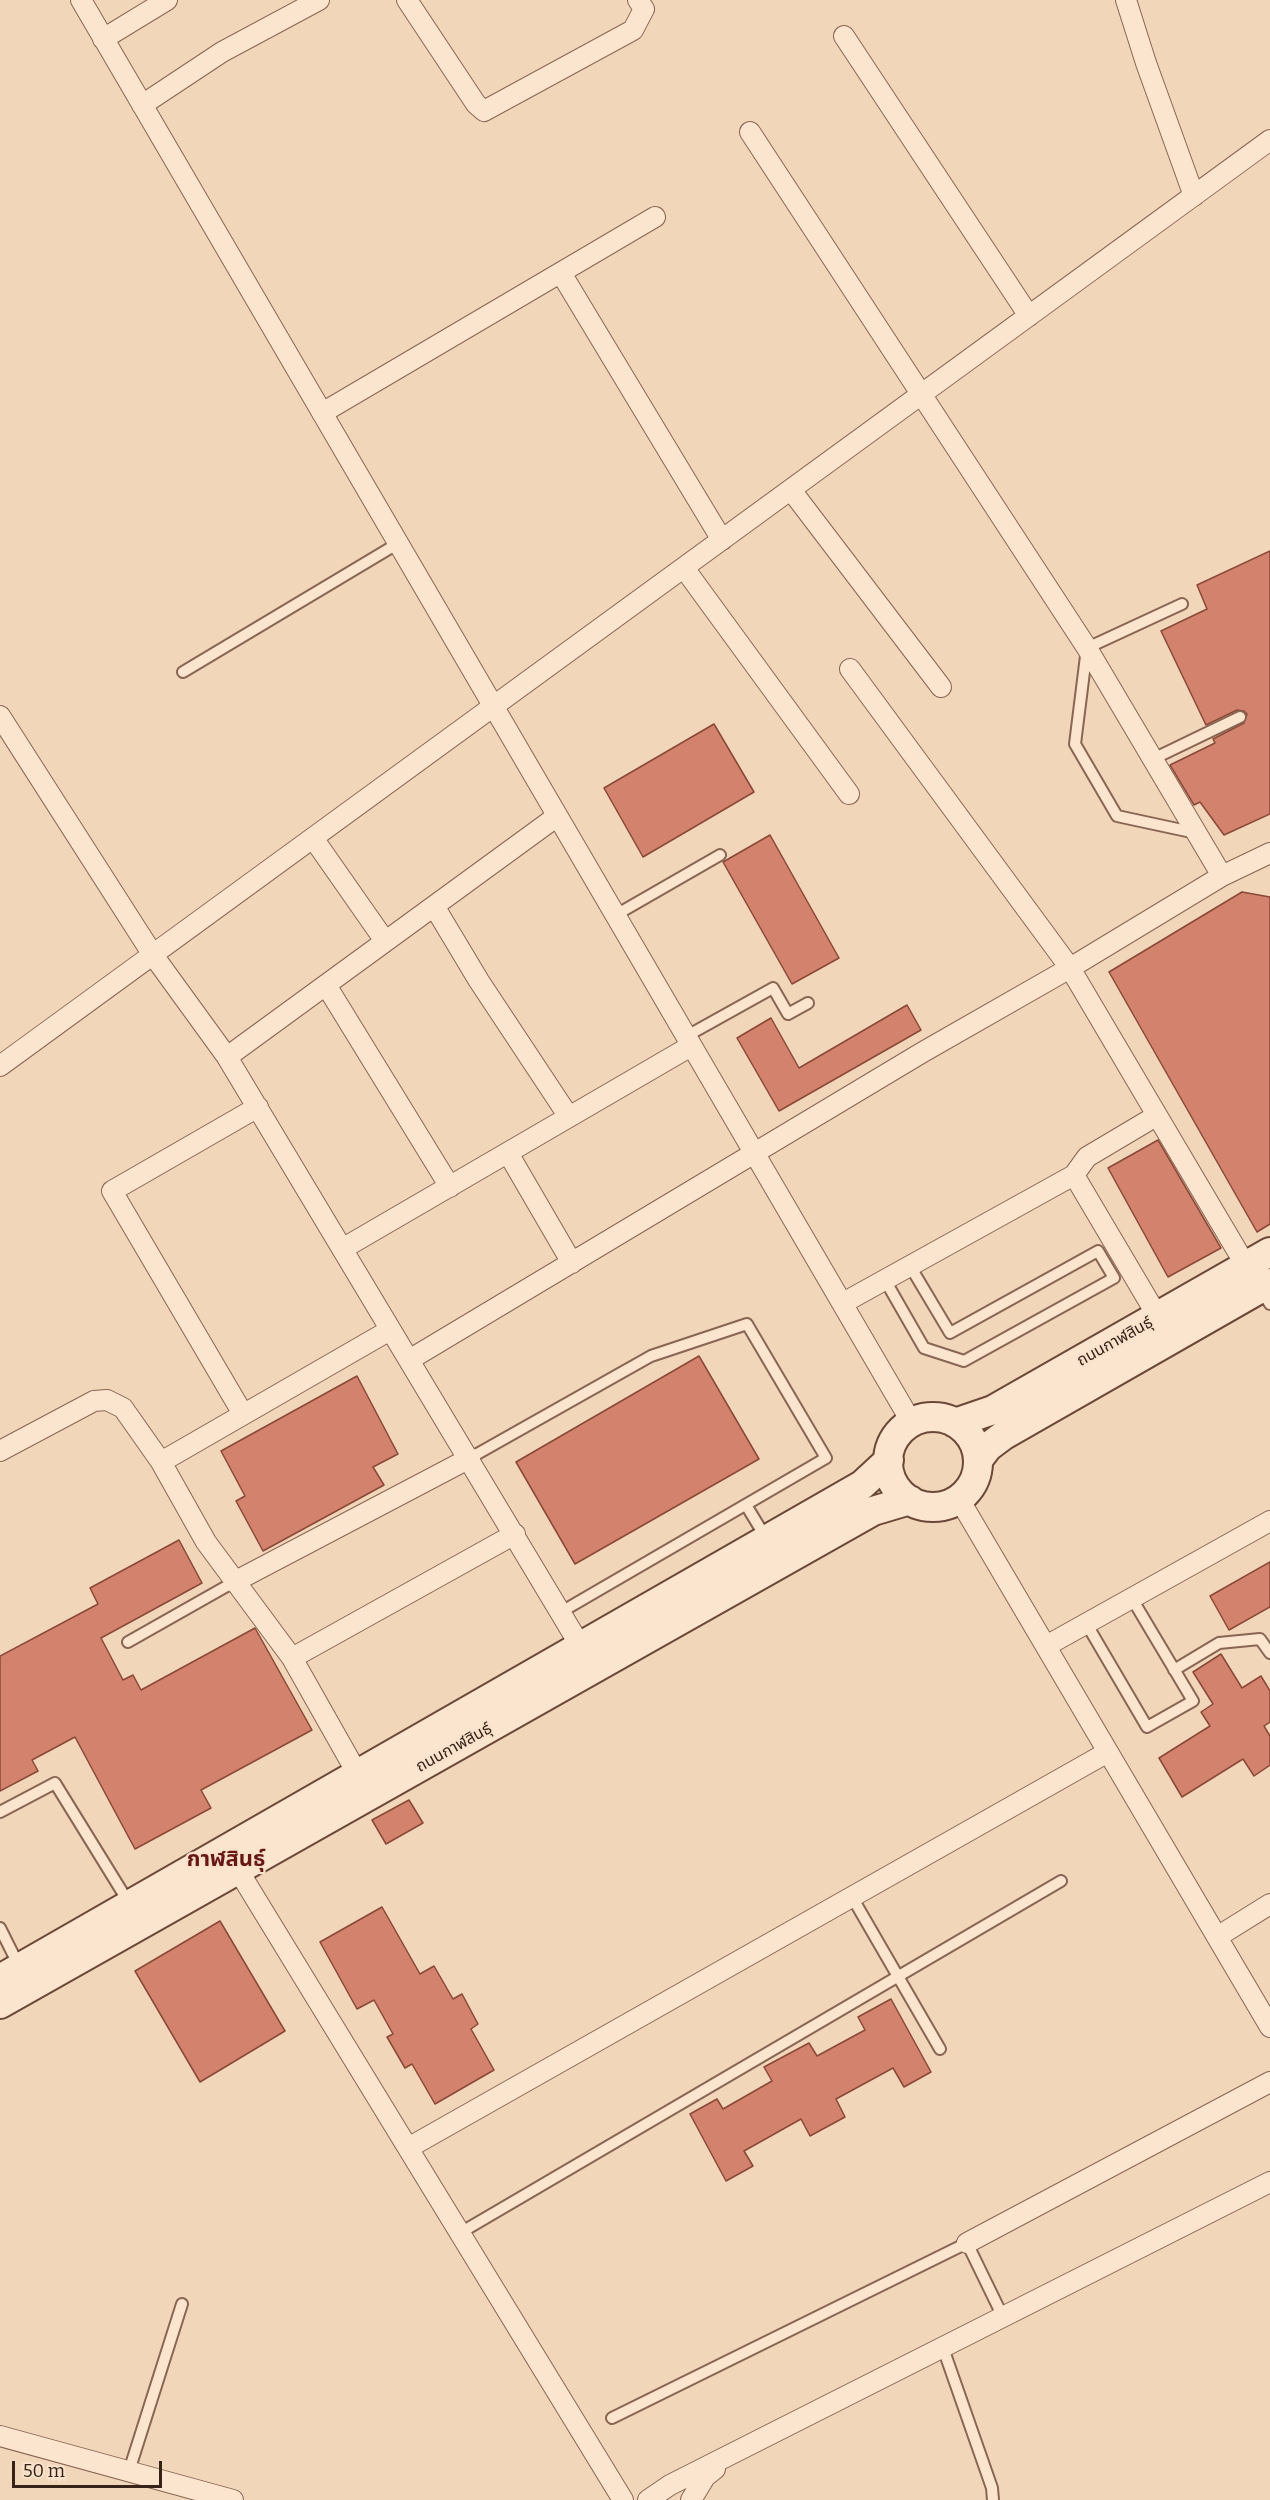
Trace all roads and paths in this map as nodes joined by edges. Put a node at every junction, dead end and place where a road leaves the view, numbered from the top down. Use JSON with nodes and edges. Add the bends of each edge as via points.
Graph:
{"nodes":[{"id":1,"x":81,"y":0,"type":"edge"},
{"id":2,"x":167,"y":0,"type":"edge"},
{"id":3,"x":320,"y":0,"type":"edge"},
{"id":4,"x":407,"y":0,"type":"edge"},
{"id":5,"x":638,"y":0,"type":"edge"},
{"id":6,"x":1126,"y":0,"type":"edge"},
{"id":7,"x":844,"y":36,"type":"dead end"},
{"id":8,"x":104,"y":39,"type":"junction"},
{"id":9,"x":142,"y":105,"type":"junction"},
{"id":10,"x":750,"y":132,"type":"dead end"},
{"id":11,"x":1267,"y":150,"type":"edge"},
{"id":12,"x":1194,"y":196,"type":"junction"},
{"id":13,"x":655,"y":217,"type":"dead end"},
{"id":14,"x":561,"y":273,"type":"junction"},
{"id":15,"x":1029,"y":316,"type":"junction"},
{"id":16,"x":922,"y":394,"type":"junction"},
{"id":17,"x":322,"y":413,"type":"junction"},
{"id":18,"x":791,"y":490,"type":"junction"},
{"id":19,"x":722,"y":540,"type":"junction"},
{"id":20,"x":397,"y":544,"type":"junction"},
{"id":21,"x":684,"y":568,"type":"junction"},
{"id":22,"x":1182,"y":604,"type":"dead end"},
{"id":23,"x":1087,"y":648,"type":"junction"},
{"id":24,"x":850,"y":669,"type":"dead end"},
{"id":25,"x":183,"y":672,"type":"dead end"},
{"id":26,"x":940,"y":687,"type":"dead end"},
{"id":27,"x":493,"y":707,"type":"junction"},
{"id":28,"x":0,"y":716,"type":"edge"},
{"id":29,"x":1240,"y":717,"type":"dead end"},
{"id":30,"x":1153,"y":759,"type":"junction"},
{"id":31,"x":849,"y":794,"type":"dead end"},
{"id":32,"x":556,"y":817,"type":"junction"},
{"id":33,"x":1196,"y":833,"type":"junction"},
{"id":34,"x":313,"y":838,"type":"junction"},
{"id":35,"x":1270,"y":853,"type":"edge"},
{"id":36,"x":720,"y":855,"type":"dead end"},
{"id":37,"x":1222,"y":876,"type":"junction"},
{"id":38,"x":434,"y":906,"type":"junction"},
{"id":39,"x":614,"y":916,"type":"junction"},
{"id":40,"x":385,"y":941,"type":"junction"},
{"id":41,"x":153,"y":955,"type":"junction"},
{"id":42,"x":1070,"y":968,"type":"junction"},
{"id":43,"x":326,"y":985,"type":"junction"},
{"id":44,"x":808,"y":1003,"type":"dead end"},
{"id":45,"x":688,"y":1042,"type":"junction"},
{"id":46,"x":227,"y":1057,"type":"junction"},
{"id":47,"x":0,"y":1066,"type":"edge"},
{"id":48,"x":258,"y":1107,"type":"junction"},
{"id":49,"x":1156,"y":1116,"type":"junction"},
{"id":50,"x":569,"y":1117,"type":"junction"},
{"id":51,"x":754,"y":1152,"type":"junction"},
{"id":52,"x":508,"y":1153,"type":"junction"},
{"id":53,"x":1074,"y":1175,"type":"junction"},
{"id":54,"x":450,"y":1187,"type":"junction"},
{"id":55,"x":342,"y":1249,"type":"junction"},
{"id":56,"x":572,"y":1263,"type":"junction"},
{"id":57,"x":910,"y":1266,"type":"junction"},
{"id":58,"x":1263,"y":1279,"type":"edge"},
{"id":59,"x":885,"y":1280,"type":"junction"},
{"id":60,"x":843,"y":1303,"type":"junction"},
{"id":61,"x":1158,"y":1317,"type":"junction"},
{"id":62,"x":390,"y":1330,"type":"junction"},
{"id":63,"x":409,"y":1360,"type":"junction"},
{"id":64,"x":243,"y":1414,"type":"junction"},
{"id":65,"x":912,"y":1422,"type":"junction"},
{"id":66,"x":956,"y":1423,"type":"junction"},
{"id":67,"x":0,"y":1451,"type":"edge"},
{"id":68,"x":470,"y":1458,"type":"junction"},
{"id":69,"x":889,"y":1460,"type":"junction"},
{"id":70,"x":978,"y":1460,"type":"junction"},
{"id":71,"x":161,"y":1462,"type":"junction"},
{"id":72,"x":959,"y":1499,"type":"junction"},
{"id":73,"x":910,"y":1500,"type":"junction"},
{"id":74,"x":746,"y":1505,"type":"junction"},
{"id":75,"x":1270,"y":1521,"type":"edge"},
{"id":76,"x":515,"y":1534,"type":"junction"},
{"id":77,"x":767,"y":1540,"type":"junction"},
{"id":78,"x":234,"y":1582,"type":"junction"},
{"id":79,"x":1131,"y":1597,"type":"junction"},
{"id":80,"x":561,"y":1612,"type":"junction"},
{"id":81,"x":1086,"y":1623,"type":"junction"},
{"id":82,"x":129,"y":1642,"type":"dead end"},
{"id":83,"x":1046,"y":1646,"type":"junction"},
{"id":84,"x":1270,"y":1653,"type":"edge"},
{"id":85,"x":292,"y":1658,"type":"junction"},
{"id":86,"x":588,"y":1658,"type":"junction"},
{"id":87,"x":1174,"y":1670,"type":"junction"},
{"id":88,"x":1108,"y":1752,"type":"junction"},
{"id":89,"x":357,"y":1773,"type":"junction"},
{"id":90,"x":0,"y":1812,"type":"edge"},
{"id":91,"x":238,"y":1870,"type":"junction"},
{"id":92,"x":1061,"y":1881,"type":"dead end"},
{"id":93,"x":852,"y":1897,"type":"junction"},
{"id":94,"x":1270,"y":1904,"type":"edge"},
{"id":95,"x":136,"y":1914,"type":"junction"},
{"id":96,"x":0,"y":1928,"type":"edge"},
{"id":97,"x":1217,"y":1937,"type":"junction"},
{"id":98,"x":897,"y":1977,"type":"junction"},
{"id":99,"x":17,"y":1978,"type":"edge"},
{"id":100,"x":0,"y":2004,"type":"edge"},
{"id":101,"x":1270,"y":2027,"type":"edge"},
{"id":102,"x":940,"y":2049,"type":"dead end"},
{"id":103,"x":1270,"y":2082,"type":"edge"},
{"id":104,"x":408,"y":2148,"type":"junction"},
{"id":105,"x":1270,"y":2182,"type":"edge"},
{"id":106,"x":460,"y":2233,"type":"junction"},
{"id":107,"x":967,"y":2243,"type":"junction"},
{"id":108,"x":182,"y":2304,"type":"dead end"},
{"id":109,"x":1003,"y":2317,"type":"junction"},
{"id":110,"x":943,"y":2348,"type":"junction"},
{"id":111,"x":612,"y":2418,"type":"dead end"},
{"id":112,"x":0,"y":2436,"type":"edge"},
{"id":113,"x":728,"y":2457,"type":"junction"},
{"id":114,"x":129,"y":2471,"type":"junction"},
{"id":115,"x":233,"y":2500,"type":"edge"},
{"id":116,"x":623,"y":2500,"type":"edge"},
{"id":117,"x":648,"y":2500,"type":"edge"},
{"id":118,"x":691,"y":2500,"type":"edge"},
{"id":119,"x":993,"y":2500,"type":"edge"}],
"edges":[{"from":1,"to":8,"type":"street"},
{"from":2,"to":8,"type":"street"},
{"from":3,"to":9,"type":"street","via":[[222,52]]},
{"from":4,"to":5,"type":"street","via":[[484,111],[633,30],[644,9]]},
{"from":6,"to":12,"type":"street"},
{"from":7,"to":15,"type":"street"},
{"from":8,"to":9,"type":"street"},
{"from":9,"to":17,"type":"street"},
{"from":10,"to":16,"type":"street"},
{"from":11,"to":12,"type":"street"},
{"from":12,"to":15,"type":"street"},
{"from":13,"to":14,"type":"street"},
{"from":14,"to":17,"type":"street"},
{"from":14,"to":19,"type":"street"},
{"from":15,"to":16,"type":"street"},
{"from":16,"to":18,"type":"street"},
{"from":16,"to":23,"type":"street"},
{"from":17,"to":20,"type":"street"},
{"from":18,"to":19,"type":"street"},
{"from":18,"to":26,"type":"street"},
{"from":19,"to":21,"type":"street"},
{"from":20,"to":25,"type":"lane"},
{"from":20,"to":27,"type":"street"},
{"from":21,"to":27,"type":"street"},
{"from":21,"to":31,"type":"street"},
{"from":22,"to":23,"type":"lane"},
{"from":23,"to":30,"type":"street"},
{"from":23,"to":33,"type":"lane","via":[[1075,744],[1117,816]]},
{"from":24,"to":42,"type":"street"},
{"from":27,"to":32,"type":"street"},
{"from":27,"to":34,"type":"street"},
{"from":28,"to":41,"type":"street"},
{"from":29,"to":30,"type":"lane"},
{"from":30,"to":33,"type":"street"},
{"from":32,"to":38,"type":"street"},
{"from":32,"to":39,"type":"street"},
{"from":33,"to":37,"type":"street"},
{"from":34,"to":40,"type":"street"},
{"from":34,"to":41,"type":"street"},
{"from":35,"to":37,"type":"street"},
{"from":36,"to":39,"type":"lane"},
{"from":37,"to":42,"type":"street"},
{"from":38,"to":40,"type":"street"},
{"from":38,"to":50,"type":"street","via":[[478,981]]},
{"from":39,"to":45,"type":"street"},
{"from":40,"to":43,"type":"street"},
{"from":41,"to":46,"type":"street"},
{"from":41,"to":47,"type":"street"},
{"from":42,"to":49,"type":"street"},
{"from":42,"to":51,"type":"street"},
{"from":43,"to":46,"type":"street"},
{"from":43,"to":54,"type":"street"},
{"from":44,"to":45,"type":"lane","via":[[788,1014],[773,988]]},
{"from":45,"to":50,"type":"street"},
{"from":45,"to":51,"type":"street"},
{"from":46,"to":48,"type":"street"},
{"from":48,"to":55,"type":"street"},
{"from":48,"to":64,"type":"street","via":[[112,1191]]},
{"from":49,"to":53,"type":"street","via":[[1087,1157]]},
{"from":49,"to":58,"type":"street"},
{"from":50,"to":52,"type":"street"},
{"from":51,"to":56,"type":"street"},
{"from":51,"to":60,"type":"street"},
{"from":52,"to":54,"type":"street"},
{"from":52,"to":56,"type":"street"},
{"from":53,"to":57,"type":"street"},
{"from":53,"to":61,"type":"street"},
{"from":54,"to":55,"type":"street"},
{"from":55,"to":62,"type":"street"},
{"from":56,"to":63,"type":"street"},
{"from":57,"to":59,"type":"street"},
{"from":57,"to":59,"type":"lane","via":[[950,1333],[1098,1251],[1114,1278],[964,1361],[924,1348]]},
{"from":58,"to":61,"type":"main road","name":"ถนนกาฬสินธุ์"},
{"from":58,"to":70,"type":"main road","name":"ถนนกาฬสินธุ์","via":[[1004,1435]]},
{"from":59,"to":60,"type":"street"},
{"from":60,"to":65,"type":"street"},
{"from":61,"to":66,"type":"main road","name":"ถนนกาฬสินธุ์","via":[[993,1410]]},
{"from":62,"to":63,"type":"street"},
{"from":62,"to":64,"type":"street"},
{"from":63,"to":68,"type":"street"},
{"from":64,"to":71,"type":"street"},
{"from":65,"to":66,"type":"main road","via":[[941,1418]]},
{"from":65,"to":69,"type":"main road","via":[[896,1437]]},
{"from":66,"to":70,"type":"main road","via":[[968,1432]]},
{"from":67,"to":71,"type":"street","via":[[94,1401],[107,1400],[123,1408]]},
{"from":68,"to":74,"type":"lane","via":[[651,1356],[747,1324],[826,1458]]},
{"from":68,"to":76,"type":"street"},
{"from":68,"to":78,"type":"street"},
{"from":69,"to":73,"type":"main road","via":[[896,1486]]},
{"from":69,"to":77,"type":"main road","name":"ถนนกาฬสินธุ์","via":[[862,1485]]},
{"from":70,"to":72,"type":"main road","via":[[970,1488]]},
{"from":71,"to":78,"type":"street","via":[[206,1542]]},
{"from":72,"to":73,"type":"main road","via":[[931,1507]]},
{"from":72,"to":83,"type":"street"},
{"from":73,"to":86,"type":"main road","name":"ถนนกาฬสินธุ์","via":[[873,1511]]},
{"from":74,"to":77,"type":"lane"},
{"from":74,"to":80,"type":"lane"},
{"from":75,"to":79,"type":"street"},
{"from":76,"to":80,"type":"street"},
{"from":76,"to":85,"type":"street"},
{"from":77,"to":86,"type":"main road","name":"ถนนกาฬสินธุ์"},
{"from":78,"to":82,"type":"lane"},
{"from":78,"to":85,"type":"street"},
{"from":79,"to":81,"type":"street"},
{"from":79,"to":87,"type":"lane"},
{"from":80,"to":86,"type":"street"},
{"from":81,"to":83,"type":"street"},
{"from":81,"to":87,"type":"lane","via":[[1147,1727],[1193,1701]]},
{"from":83,"to":88,"type":"street"},
{"from":84,"to":87,"type":"lane","via":[[1260,1640],[1219,1643]]},
{"from":85,"to":89,"type":"street"},
{"from":86,"to":89,"type":"main road","name":"ถนนกาฬสินธุ์"},
{"from":86,"to":91,"type":"main road","name":"ถนนกาฬสินธุ์"},
{"from":88,"to":93,"type":"street"},
{"from":88,"to":97,"type":"street"},
{"from":89,"to":95,"type":"main road","name":"ถนนกาฬสินธุ์"},
{"from":90,"to":95,"type":"lane","via":[[55,1783]]},
{"from":91,"to":95,"type":"main road","name":"ถนนกาฬสินธุ์"},
{"from":91,"to":104,"type":"street"},
{"from":92,"to":98,"type":"lane"},
{"from":93,"to":98,"type":"lane"},
{"from":93,"to":104,"type":"street"},
{"from":94,"to":97,"type":"street"},
{"from":95,"to":99,"type":"main road","name":"ถนนกาฬสินธุ์"},
{"from":96,"to":99,"type":"lane"},
{"from":97,"to":101,"type":"street"},
{"from":98,"to":102,"type":"lane"},
{"from":98,"to":106,"type":"lane"},
{"from":99,"to":100,"type":"main road","name":"ถนนกาฬสินธุ์"},
{"from":103,"to":107,"type":"street"},
{"from":104,"to":106,"type":"street"},
{"from":105,"to":109,"type":"street"},
{"from":106,"to":116,"type":"street"},
{"from":107,"to":109,"type":"lane"},
{"from":107,"to":111,"type":"lane"},
{"from":108,"to":114,"type":"lane"},
{"from":109,"to":110,"type":"street"},
{"from":110,"to":113,"type":"street"},
{"from":110,"to":119,"type":"lane"},
{"from":112,"to":114,"type":"street"},
{"from":113,"to":117,"type":"street"},
{"from":113,"to":118,"type":"street","via":[[705,2477]]},
{"from":114,"to":115,"type":"street"}]}
